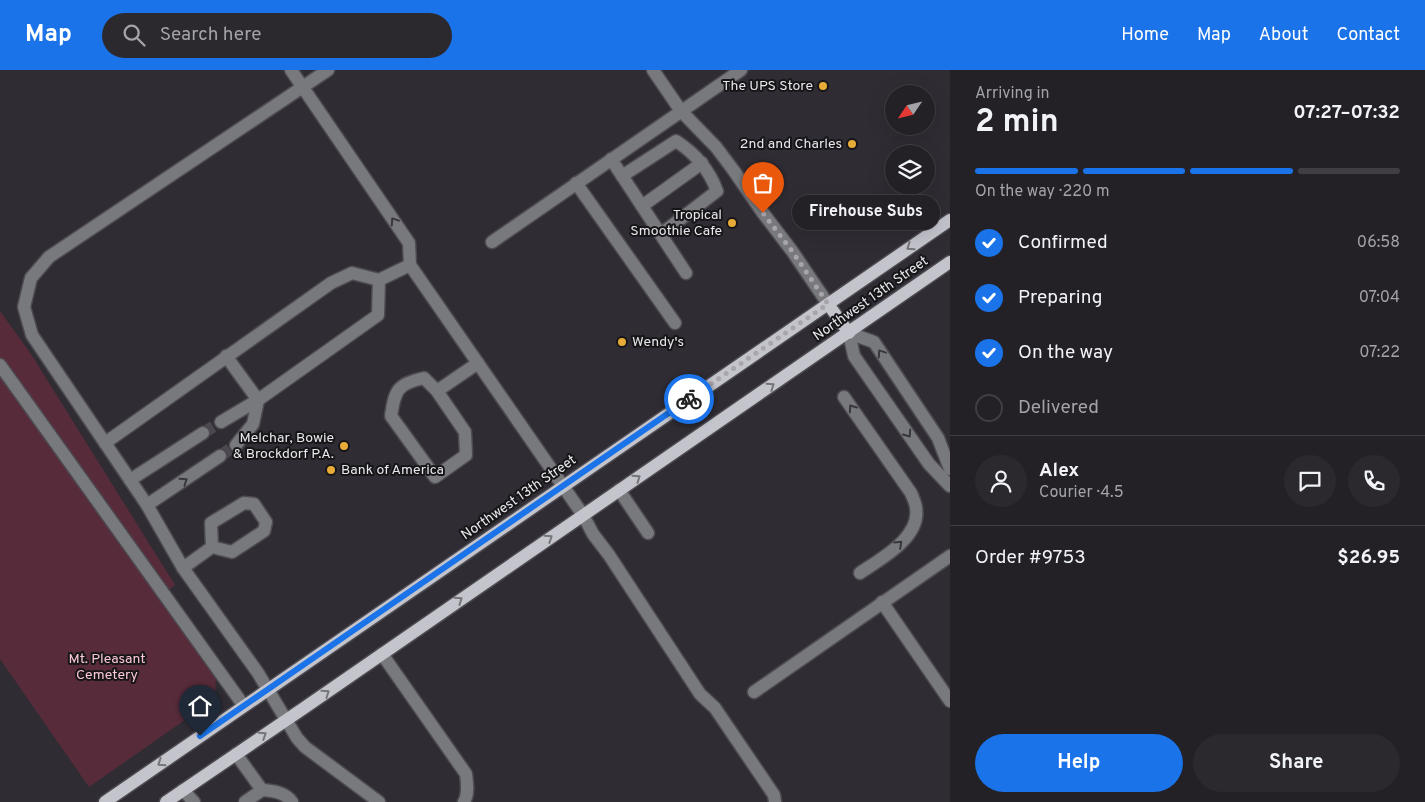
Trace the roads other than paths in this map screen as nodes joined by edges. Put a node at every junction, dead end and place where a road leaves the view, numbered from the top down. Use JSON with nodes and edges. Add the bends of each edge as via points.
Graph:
{"nodes":[{"id":1,"x":291,"y":70,"type":"edge"},
{"id":2,"x":328,"y":70,"type":"edge"},
{"id":3,"x":653,"y":70,"type":"edge"},
{"id":4,"x":741,"y":70,"type":"edge"},
{"id":5,"x":303,"y":87,"type":"junction"},
{"id":6,"x":681,"y":111,"type":"junction"},
{"id":7,"x":611,"y":159,"type":"junction"},
{"id":8,"x":702,"y":163,"type":"junction"},
{"id":9,"x":622,"y":176,"type":"junction"},
{"id":10,"x":576,"y":183,"type":"junction"},
{"id":11,"x":642,"y":206,"type":"junction"},
{"id":12,"x":950,"y":220,"type":"edge"},
{"id":13,"x":661,"y":234,"type":"junction"},
{"id":14,"x":492,"y":242,"type":"dead end"},
{"id":15,"x":950,"y":262,"type":"edge"},
{"id":16,"x":410,"y":265,"type":"junction"},
{"id":17,"x":686,"y":273,"type":"dead end"},
{"id":18,"x":379,"y":280,"type":"junction"},
{"id":19,"x":828,"y":304,"type":"junction"},
{"id":20,"x":674,"y":323,"type":"dead end"},
{"id":21,"x":849,"y":333,"type":"junction"},
{"id":22,"x":226,"y":356,"type":"junction"},
{"id":23,"x":478,"y":363,"type":"junction"},
{"id":24,"x":0,"y":365,"type":"edge"},
{"id":25,"x":437,"y":391,"type":"junction"},
{"id":26,"x":844,"y":397,"type":"dead end"},
{"id":27,"x":258,"y":400,"type":"junction"},
{"id":28,"x":221,"y":422,"type":"tunnel mouth"},
{"id":29,"x":203,"y":433,"type":"tunnel mouth"},
{"id":30,"x":105,"y":443,"type":"junction"},
{"id":31,"x":236,"y":445,"type":"tunnel mouth"},
{"id":32,"x":220,"y":456,"type":"tunnel mouth"},
{"id":33,"x":950,"y":469,"type":"edge"},
{"id":34,"x":130,"y":480,"type":"junction"},
{"id":35,"x":563,"y":486,"type":"junction"},
{"id":36,"x":950,"y":486,"type":"edge"},
{"id":37,"x":619,"y":490,"type":"junction"},
{"id":38,"x":147,"y":505,"type":"junction"},
{"id":39,"x":583,"y":515,"type":"junction"},
{"id":40,"x":648,"y":533,"type":"dead end"},
{"id":41,"x":212,"y":547,"type":"junction"},
{"id":42,"x":950,"y":556,"type":"edge"},
{"id":43,"x":183,"y":568,"type":"junction"},
{"id":44,"x":860,"y":573,"type":"dead end"},
{"id":45,"x":882,"y":602,"type":"junction"},
{"id":46,"x":382,"y":654,"type":"junction"},
{"id":47,"x":268,"y":689,"type":"junction"},
{"id":48,"x":754,"y":692,"type":"dead end"},
{"id":49,"x":950,"y":701,"type":"edge"},
{"id":50,"x":244,"y":706,"type":"junction"},
{"id":51,"x":286,"y":721,"type":"junction"},
{"id":52,"x":236,"y":754,"type":"junction"},
{"id":53,"x":183,"y":790,"type":"junction"},
{"id":54,"x":262,"y":790,"type":"junction"},
{"id":55,"x":106,"y":802,"type":"edge"},
{"id":56,"x":166,"y":802,"type":"edge"},
{"id":57,"x":194,"y":802,"type":"edge"},
{"id":58,"x":245,"y":802,"type":"edge"},
{"id":59,"x":292,"y":802,"type":"edge"},
{"id":60,"x":379,"y":802,"type":"edge"},
{"id":61,"x":464,"y":802,"type":"edge"},
{"id":62,"x":775,"y":802,"type":"edge"}],
"edges":[{"from":1,"to":5,"type":"street"},
{"from":2,"to":5,"type":"street"},
{"from":3,"to":6,"type":"street"},
{"from":4,"to":6,"type":"street"},
{"from":16,"to":5,"type":"street","one_way":true,"via":[[409,243]]},
{"from":5,"to":30,"type":"street","via":[[49,257],[31,278],[24,307],[32,334]]},
{"from":6,"to":7,"type":"street"},
{"from":6,"to":19,"type":"street","via":[[716,147]]},
{"from":7,"to":9,"type":"street"},
{"from":7,"to":10,"type":"street"},
{"from":8,"to":9,"type":"street","via":[[676,141]]},
{"from":8,"to":11,"type":"street"},
{"from":8,"to":13,"type":"street","via":[[717,191]]},
{"from":9,"to":11,"type":"street"},
{"from":10,"to":14,"type":"street"},
{"from":10,"to":20,"type":"street"},
{"from":11,"to":13,"type":"street"},
{"from":12,"to":19,"type":"main road","name":"Northwest 13th Street","one_way":true},
{"from":13,"to":17,"type":"street"},
{"from":15,"to":21,"type":"main road","name":"Northwest 13th Street"},
{"from":16,"to":18,"type":"street"},
{"from":16,"to":23,"type":"street"},
{"from":18,"to":22,"type":"street","via":[[352,273],[331,283]]},
{"from":18,"to":27,"type":"street","via":[[378,315]]},
{"from":19,"to":21,"type":"main road"},
{"from":19,"to":35,"type":"main road","name":"Northwest 13th Street"},
{"from":33,"to":21,"type":"street","one_way":true,"via":[[938,438],[874,342]]},
{"from":21,"to":36,"type":"street","one_way":true,"via":[[854,356],[929,464]]},
{"from":37,"to":21,"type":"main road","name":"Northwest 13th Street","one_way":true},
{"from":22,"to":27,"type":"street"},
{"from":22,"to":30,"type":"street"},
{"from":23,"to":25,"type":"street"},
{"from":23,"to":35,"type":"street"},
{"from":24,"to":50,"type":"street"},
{"from":25,"to":25,"type":"street","via":[[424,378],[407,381],[395,394],[391,416],[435,477],[466,455],[465,432]]},
{"from":44,"to":26,"type":"street","one_way":true,"via":[[899,546],[915,527],[917,509],[911,494]]},
{"from":27,"to":28,"type":"street"},
{"from":27,"to":31,"type":"street","via":[[253,424]]},
{"from":29,"to":34,"type":"street"},
{"from":30,"to":34,"type":"street"},
{"from":38,"to":32,"type":"street","one_way":true},
{"from":34,"to":38,"type":"street"},
{"from":35,"to":39,"type":"street"},
{"from":35,"to":47,"type":"main road","name":"Northwest 13th Street"},
{"from":37,"to":39,"type":"main road","name":"Northwest 13th Street"},
{"from":37,"to":40,"type":"street"},
{"from":38,"to":43,"type":"street"},
{"from":46,"to":39,"type":"main road","name":"Northwest 13th Street","one_way":true},
{"from":39,"to":62,"type":"street","via":[[700,694],[715,708],[774,796]]},
{"from":41,"to":41,"type":"street","via":[[232,552],[264,531],[266,522],[254,504],[244,502],[211,523]]},
{"from":41,"to":43,"type":"street"},
{"from":42,"to":45,"type":"street"},
{"from":43,"to":47,"type":"street"},
{"from":45,"to":48,"type":"street"},
{"from":45,"to":49,"type":"street"},
{"from":51,"to":46,"type":"main road","name":"Northwest 13th Street","one_way":true},
{"from":46,"to":61,"type":"street","via":[[466,774],[468,786]]},
{"from":47,"to":50,"type":"main road","name":"Northwest 13th Street"},
{"from":47,"to":51,"type":"street"},
{"from":50,"to":55,"type":"main road","name":"Northwest 13th Street","one_way":true},
{"from":52,"to":51,"type":"main road","name":"Northwest 13th Street","one_way":true},
{"from":51,"to":60,"type":"street","via":[[305,747]]},
{"from":52,"to":53,"type":"main road","name":"Northwest 13th Street"},
{"from":52,"to":54,"type":"street"},
{"from":53,"to":56,"type":"main road","name":"Northwest 13th Street"},
{"from":53,"to":57,"type":"street"},
{"from":54,"to":58,"type":"street"},
{"from":54,"to":59,"type":"street","via":[[278,792]]}]}
